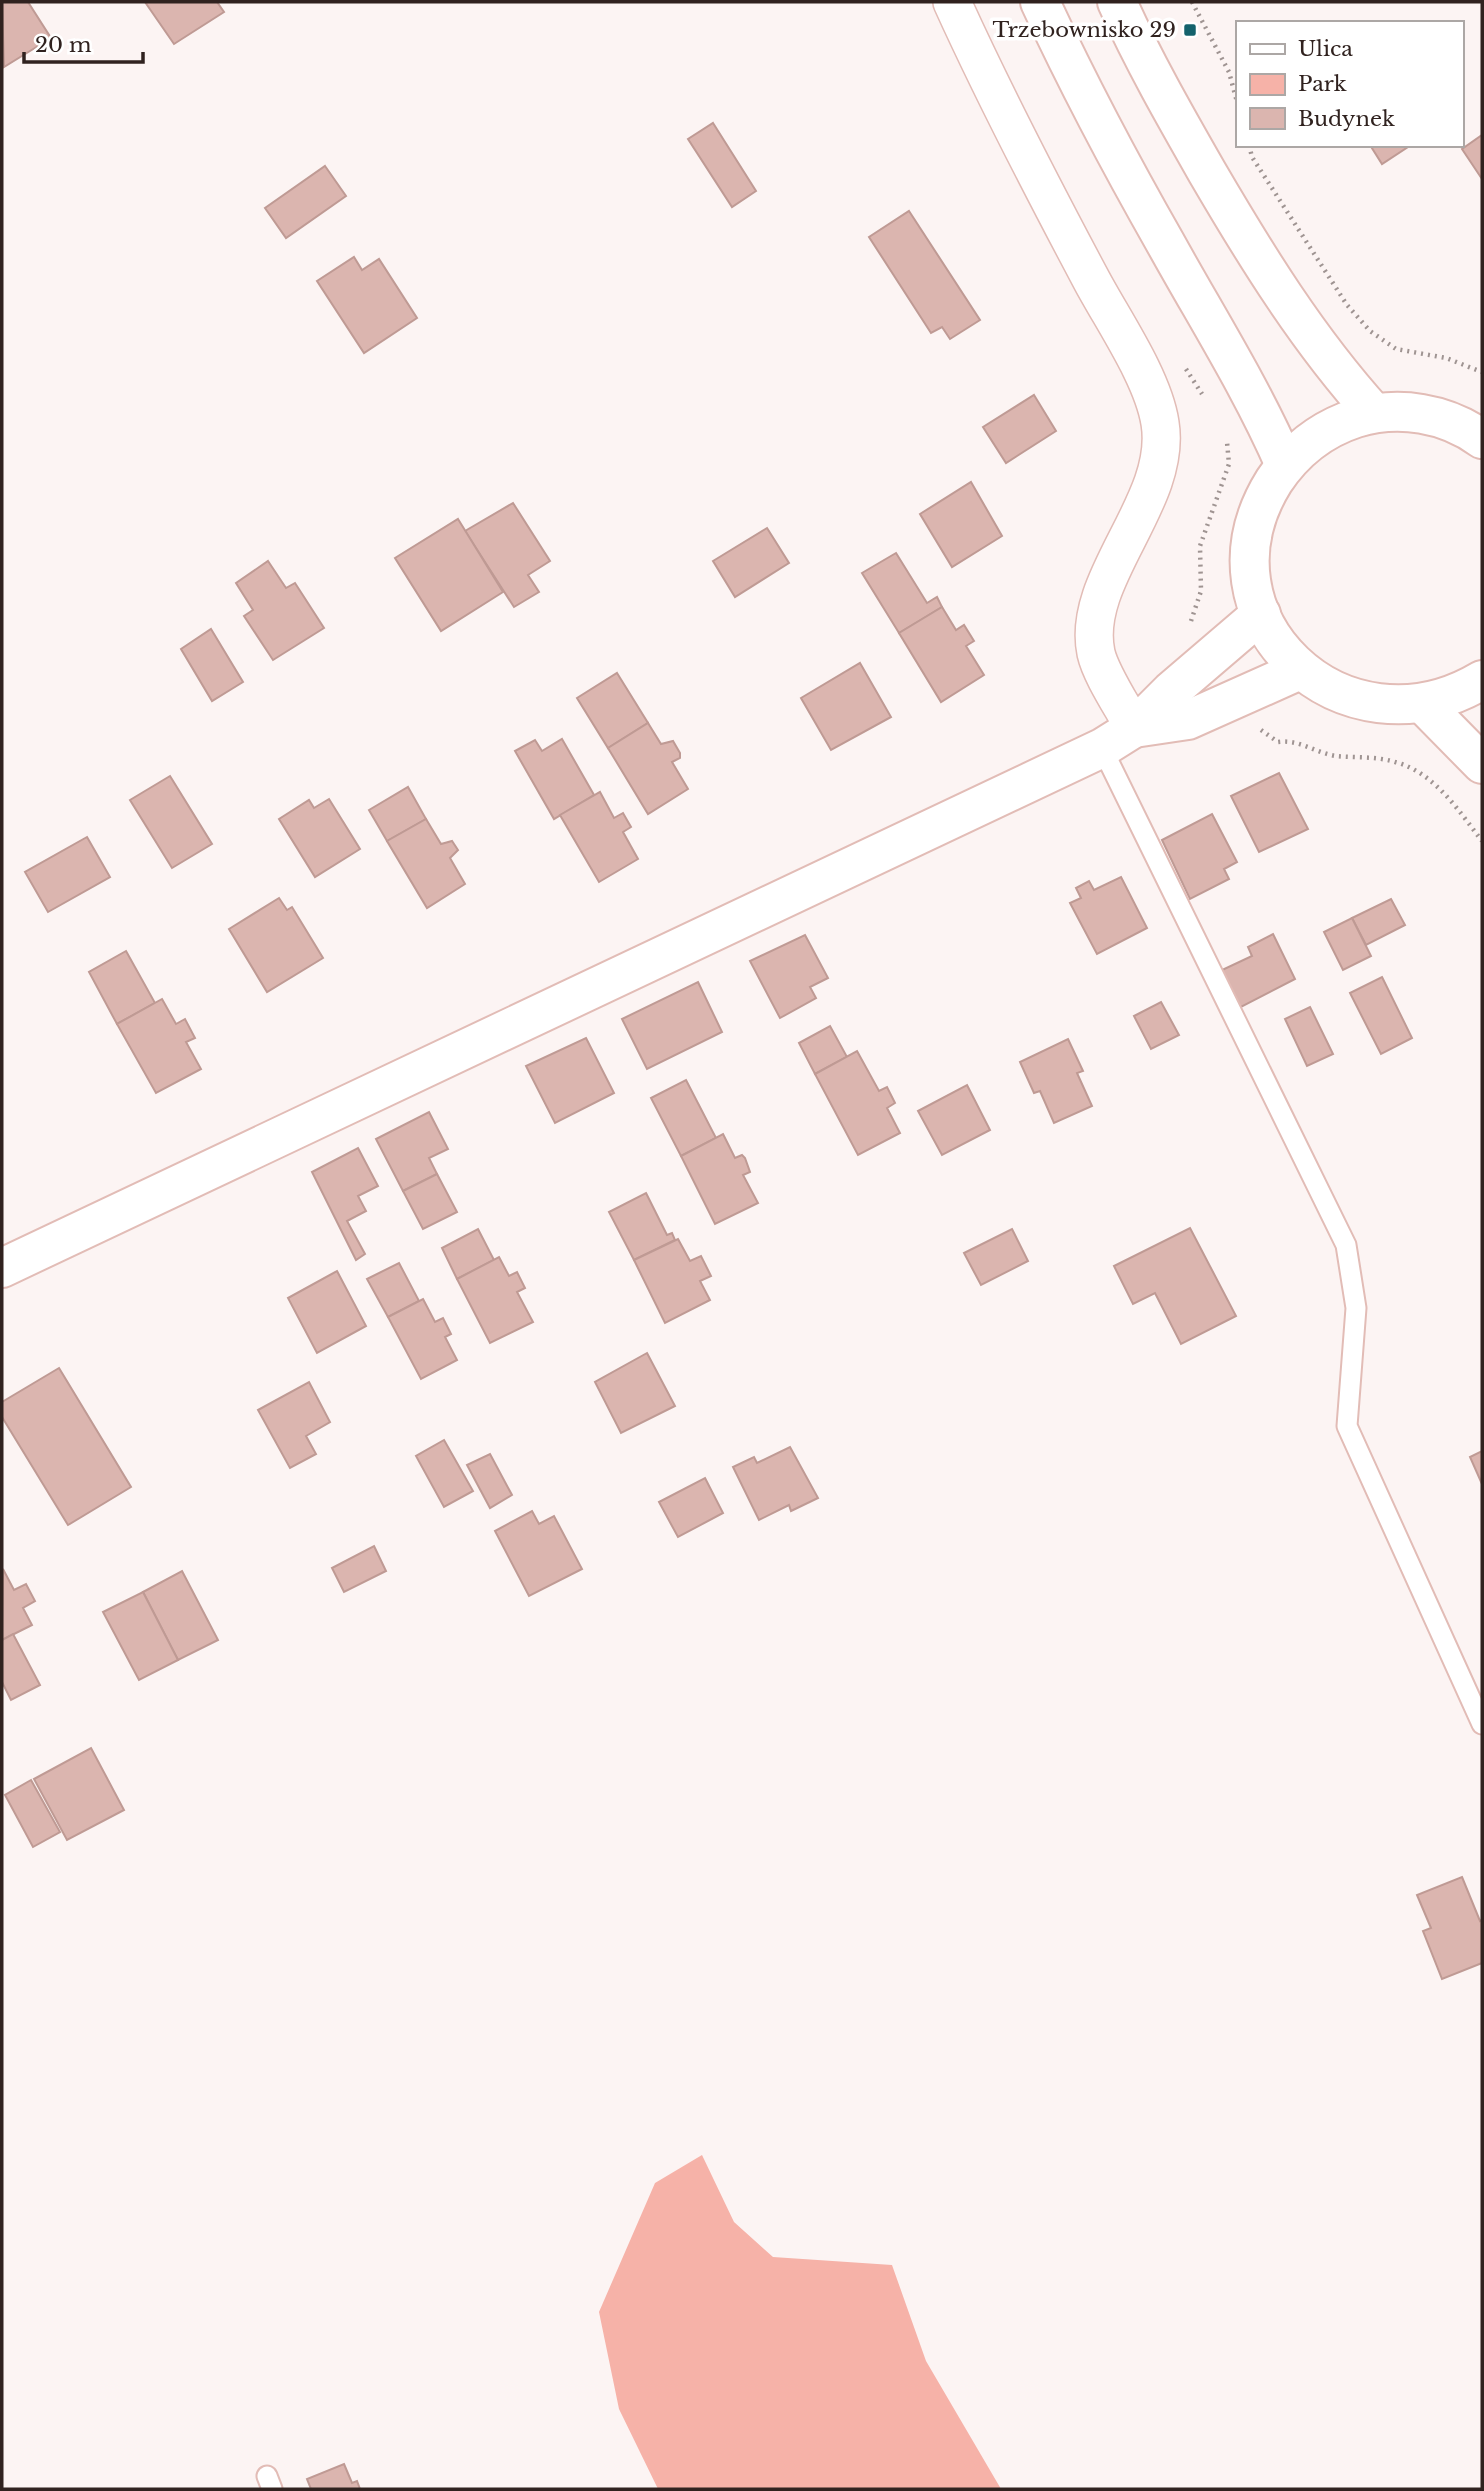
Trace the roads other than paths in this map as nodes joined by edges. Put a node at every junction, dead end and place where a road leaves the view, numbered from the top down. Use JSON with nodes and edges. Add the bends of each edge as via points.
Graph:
{"nodes":[{"id":1,"x":952,"y":2,"type":"edge"},
{"id":2,"x":1040,"y":2,"type":"edge"},
{"id":3,"x":1117,"y":2,"type":"edge"},
{"id":4,"x":1374,"y":413,"type":"junction"},
{"id":5,"x":1482,"y":439,"type":"edge"},
{"id":6,"x":1284,"y":465,"type":"junction"},
{"id":7,"x":1261,"y":614,"type":"junction"},
{"id":8,"x":1300,"y":670,"type":"junction"},
{"id":9,"x":1482,"y":680,"type":"edge"},
{"id":10,"x":1423,"y":705,"type":"junction"},
{"id":11,"x":1134,"y":728,"type":"junction"},
{"id":12,"x":1102,"y":748,"type":"junction"},
{"id":13,"x":1482,"y":764,"type":"edge"},
{"id":14,"x":2,"y":1268,"type":"edge"},
{"id":15,"x":1482,"y":1724,"type":"edge"}],
"edges":[{"from":1,"to":11,"type":"street","via":[[1160,420],[1163,444],[1157,471],[1094,615],[1096,655]]},
{"from":2,"to":6,"type":"main road","via":[[1146,208],[1259,406]]},
{"from":3,"to":4,"type":"main road","via":[[1171,110],[1237,223],[1335,369]]},
{"from":4,"to":5,"type":"main road","via":[[1420,413],[1465,427]]},
{"from":4,"to":6,"type":"main road","via":[[1340,423],[1310,441]]},
{"from":6,"to":7,"type":"main road","via":[[1264,498],[1252,536],[1252,576]]},
{"from":7,"to":8,"type":"main road","via":[[1277,644]]},
{"from":7,"to":11,"type":"main road"},
{"from":8,"to":10,"type":"main road","via":[[1337,693],[1379,705]]},
{"from":8,"to":11,"type":"main road","via":[[1188,720]]},
{"from":9,"to":10,"type":"main road","via":[[1458,694]]},
{"from":10,"to":13,"type":"main road"},
{"from":11,"to":12,"type":"main road"},
{"from":12,"to":14,"type":"main road"},
{"from":12,"to":15,"type":"lane","via":[[1346,1245],[1356,1308],[1346,1426]]}]}
